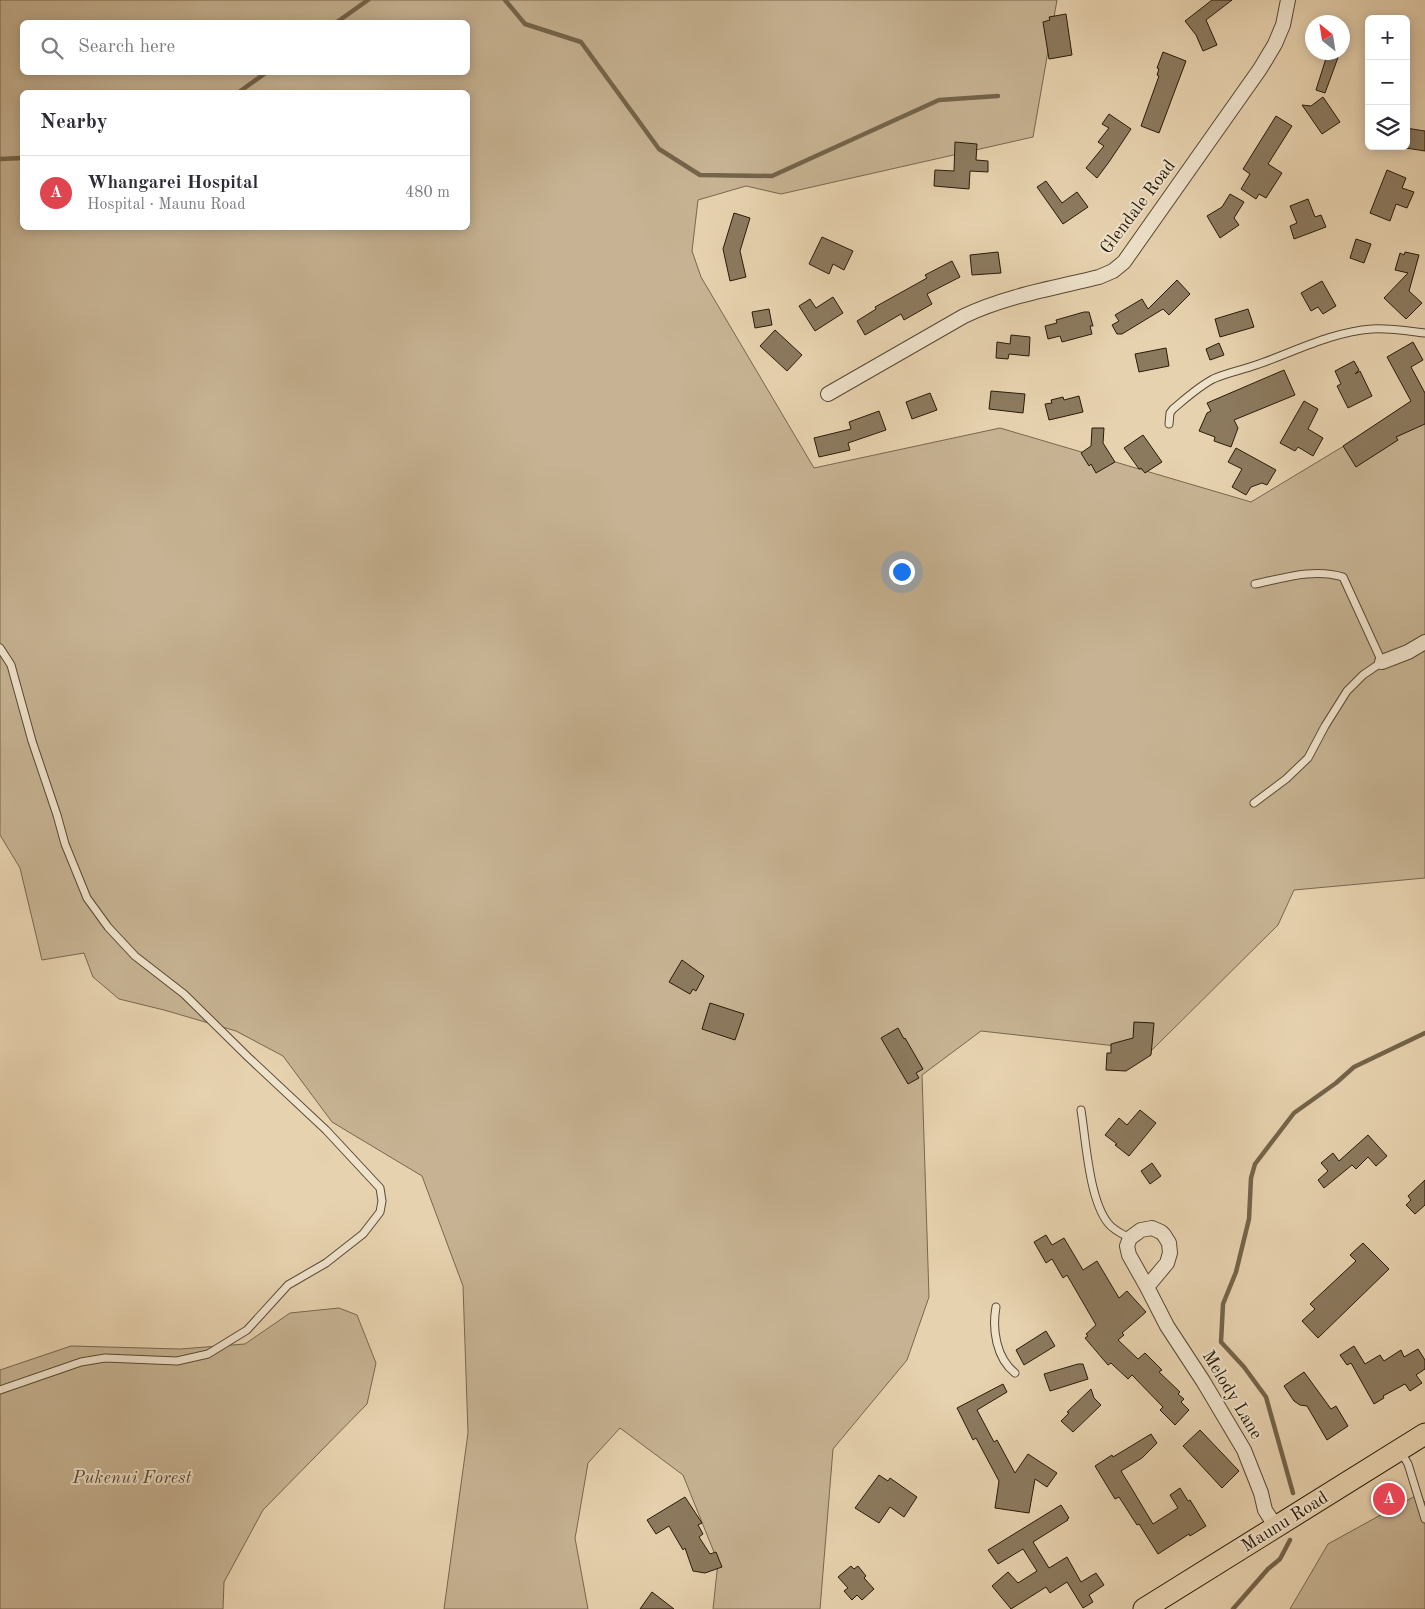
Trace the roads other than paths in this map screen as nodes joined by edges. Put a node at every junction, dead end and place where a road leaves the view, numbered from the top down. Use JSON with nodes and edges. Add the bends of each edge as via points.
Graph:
{"nodes":[{"id":1,"x":1288,"y":0,"type":"edge"},
{"id":2,"x":1425,"y":333,"type":"edge"},
{"id":3,"x":828,"y":394,"type":"dead end"},
{"id":4,"x":1169,"y":424,"type":"dead end"},
{"id":5,"x":1255,"y":584,"type":"dead end"},
{"id":6,"x":1425,"y":642,"type":"edge"},
{"id":7,"x":0,"y":648,"type":"edge"},
{"id":8,"x":1382,"y":662,"type":"junction"},
{"id":9,"x":1254,"y":803,"type":"dead end"},
{"id":10,"x":1081,"y":1110,"type":"dead end"},
{"id":11,"x":1130,"y":1238,"type":"junction"},
{"id":12,"x":1147,"y":1287,"type":"junction"},
{"id":13,"x":996,"y":1307,"type":"dead end"},
{"id":14,"x":1015,"y":1373,"type":"dead end"},
{"id":15,"x":0,"y":1390,"type":"edge"},
{"id":16,"x":1425,"y":1434,"type":"edge"},
{"id":17,"x":1400,"y":1450,"type":"junction"},
{"id":18,"x":1425,"y":1519,"type":"edge"},
{"id":19,"x":1276,"y":1527,"type":"junction"},
{"id":20,"x":1144,"y":1609,"type":"edge"}],
"edges":[{"from":1,"to":3,"type":"street","name":"Glendale Road","via":[[1284,25],[1260,69],[1124,262],[1114,271],[982,307]]},
{"from":2,"to":4,"type":"lane","via":[[1372,329],[1346,333],[1220,376],[1173,409]]},
{"from":5,"to":8,"type":"lane","via":[[1305,574],[1330,573],[1343,577]]},
{"from":6,"to":8,"type":"street"},
{"from":7,"to":15,"type":"lane","via":[[10,665],[65,844],[87,898],[108,927],[136,956],[184,994],[326,1130],[380,1188],[382,1201],[380,1212],[363,1234],[326,1263],[288,1285],[247,1330],[208,1354],[178,1361],[105,1358],[81,1362]]},
{"from":8,"to":9,"type":"lane","via":[[1347,691],[1308,758]]},
{"from":10,"to":11,"type":"lane","via":[[1091,1180],[1102,1215],[1114,1230]]},
{"from":11,"to":12,"type":"street","name":"Melody Lane","via":[[1127,1246],[1129,1255]]},
{"from":11,"to":12,"type":"street","via":[[1141,1230],[1152,1228],[1161,1232],[1169,1243],[1167,1263]]},
{"from":12,"to":19,"type":"street","name":"Melody Lane","via":[[1167,1326],[1244,1450],[1266,1510]]},
{"from":13,"to":14,"type":"lane","via":[[994,1319],[998,1346],[1002,1359]]},
{"from":16,"to":17,"type":"main road","name":"Maunu Road"},
{"from":17,"to":18,"type":"lane","via":[[1408,1464]]},
{"from":17,"to":19,"type":"main road","name":"Maunu Road"},
{"from":19,"to":20,"type":"main road","name":"Maunu Road"}]}
